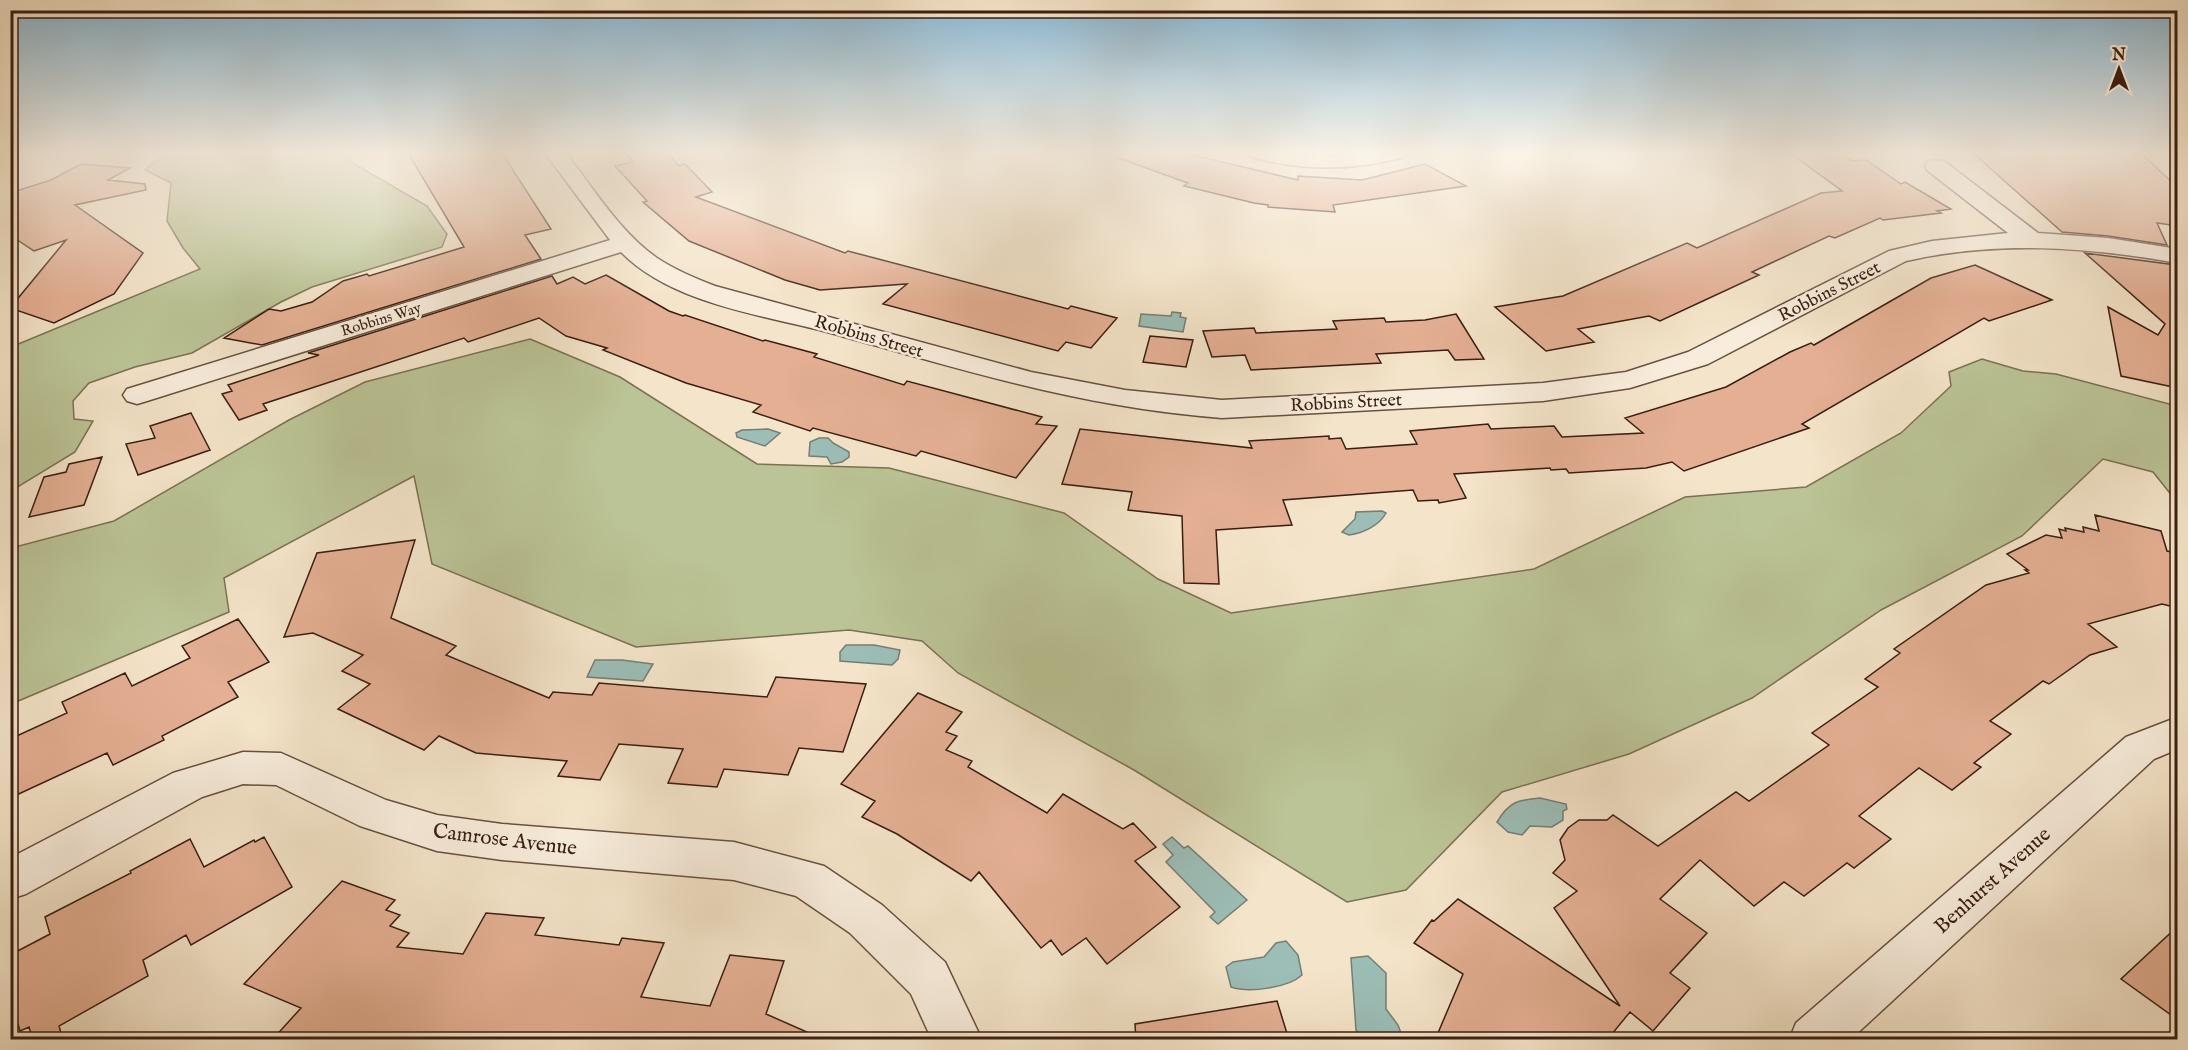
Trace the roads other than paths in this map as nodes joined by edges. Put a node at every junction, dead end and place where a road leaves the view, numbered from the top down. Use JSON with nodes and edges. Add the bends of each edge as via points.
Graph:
{"nodes":[{"id":1,"x":593,"y":202,"type":"edge"},
{"id":2,"x":1983,"y":202,"type":"edge"},
{"id":3,"x":2032,"y":240,"type":"junction"},
{"id":4,"x":625,"y":243,"type":"junction"},
{"id":5,"x":2178,"y":256,"type":"edge"},
{"id":6,"x":137,"y":395,"type":"dead end"},
{"id":7,"x":2178,"y":732,"type":"edge"},
{"id":8,"x":10,"y":880,"type":"edge"},
{"id":9,"x":957,"y":1040,"type":"edge"},
{"id":10,"x":1814,"y":1040,"type":"edge"}],
"edges":[{"from":1,"to":4,"type":"street","name":"Robbins Street"},
{"from":2,"to":3,"type":"street"},
{"from":3,"to":4,"type":"street","name":"Robbins Street","via":[[1990,240],[1898,256],[1698,358],[1630,380],[1543,392],[1222,409],[1190,408],[1053,387],[741,300],[663,272]]},
{"from":3,"to":5,"type":"street","name":"Robbins Street"},
{"from":4,"to":6,"type":"street","name":"Robbins Way"},
{"from":7,"to":10,"type":"street","name":"Benhurst Avenue","via":[[2140,748]]},
{"from":8,"to":9,"type":"street","name":"Camrose Avenue","via":[[189,785],[243,768],[282,769],[375,814],[437,833],[734,861],[808,880],[866,919],[928,978]]}]}
